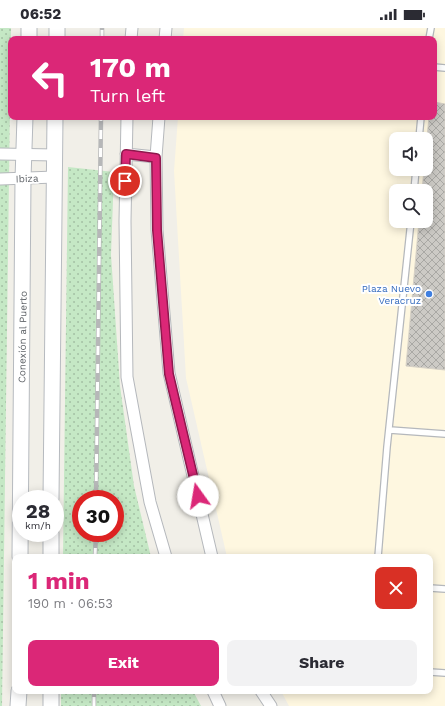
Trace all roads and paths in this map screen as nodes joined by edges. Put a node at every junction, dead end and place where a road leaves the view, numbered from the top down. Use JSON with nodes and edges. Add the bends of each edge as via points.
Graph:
{"nodes":[{"id":1,"x":25,"y":120,"type":"edge"},
{"id":2,"x":55,"y":120,"type":"edge"},
{"id":3,"x":127,"y":120,"type":"edge"},
{"id":4,"x":159,"y":120,"type":"edge"},
{"id":5,"x":421,"y":120,"type":"edge"},
{"id":6,"x":420,"y":132,"type":"edge"},
{"id":7,"x":0,"y":154,"type":"edge"},
{"id":8,"x":24,"y":154,"type":"junction"},
{"id":9,"x":126,"y":154,"type":"junction"},
{"id":10,"x":55,"y":155,"type":"junction"},
{"id":11,"x":156,"y":158,"type":"junction"},
{"id":12,"x":54,"y":177,"type":"junction"},
{"id":13,"x":0,"y":179,"type":"edge"},
{"id":14,"x":23,"y":179,"type":"junction"},
{"id":15,"x":410,"y":228,"type":"edge"},
{"id":16,"x":390,"y":430,"type":"junction"},
{"id":17,"x":445,"y":434,"type":"edge"},
{"id":18,"x":51,"y":490,"type":"edge"},
{"id":19,"x":51,"y":542,"type":"edge"},
{"id":20,"x":20,"y":554,"type":"edge"},
{"id":21,"x":51,"y":554,"type":"edge"},
{"id":22,"x":165,"y":554,"type":"edge"},
{"id":23,"x":211,"y":554,"type":"edge"},
{"id":24,"x":378,"y":554,"type":"edge"},
{"id":25,"x":433,"y":588,"type":"edge"},
{"id":26,"x":445,"y":589,"type":"edge"},
{"id":27,"x":433,"y":672,"type":"edge"},
{"id":28,"x":445,"y":673,"type":"edge"},
{"id":29,"x":19,"y":694,"type":"edge"},
{"id":30,"x":51,"y":694,"type":"edge"},
{"id":31,"x":214,"y":694,"type":"edge"},
{"id":32,"x":263,"y":694,"type":"edge"},
{"id":33,"x":18,"y":706,"type":"edge"},
{"id":34,"x":51,"y":706,"type":"edge"},
{"id":35,"x":220,"y":706,"type":"edge"},
{"id":36,"x":271,"y":706,"type":"edge"}],
"edges":[{"from":1,"to":8,"type":"main road","name":"Conexión al Puerto"},
{"from":2,"to":10,"type":"main road"},
{"from":3,"to":9,"type":"street"},
{"from":4,"to":11,"type":"street"},
{"from":5,"to":6,"type":"lane"},
{"from":7,"to":8,"type":"street"},
{"from":8,"to":10,"type":"street"},
{"from":8,"to":14,"type":"main road","name":"Conexión al Puerto"},
{"from":9,"to":11,"type":"street"},
{"from":9,"to":22,"type":"street","via":[[127,378],[150,502]]},
{"from":10,"to":12,"type":"main road"},
{"from":11,"to":23,"type":"street","via":[[157,230],[169,374]]},
{"from":12,"to":14,"type":"street","name":"Ibiza"},
{"from":12,"to":18,"type":"main road"},
{"from":13,"to":14,"type":"street","name":"Ibiza"},
{"from":14,"to":20,"type":"main road","name":"Conexión al Puerto"},
{"from":15,"to":16,"type":"lane"},
{"from":16,"to":17,"type":"lane"},
{"from":16,"to":24,"type":"lane"},
{"from":19,"to":21,"type":"main road"},
{"from":25,"to":26,"type":"lane"},
{"from":27,"to":28,"type":"lane"},
{"from":29,"to":33,"type":"main road"},
{"from":30,"to":34,"type":"main road"},
{"from":31,"to":35,"type":"street"},
{"from":32,"to":36,"type":"street"}]}
